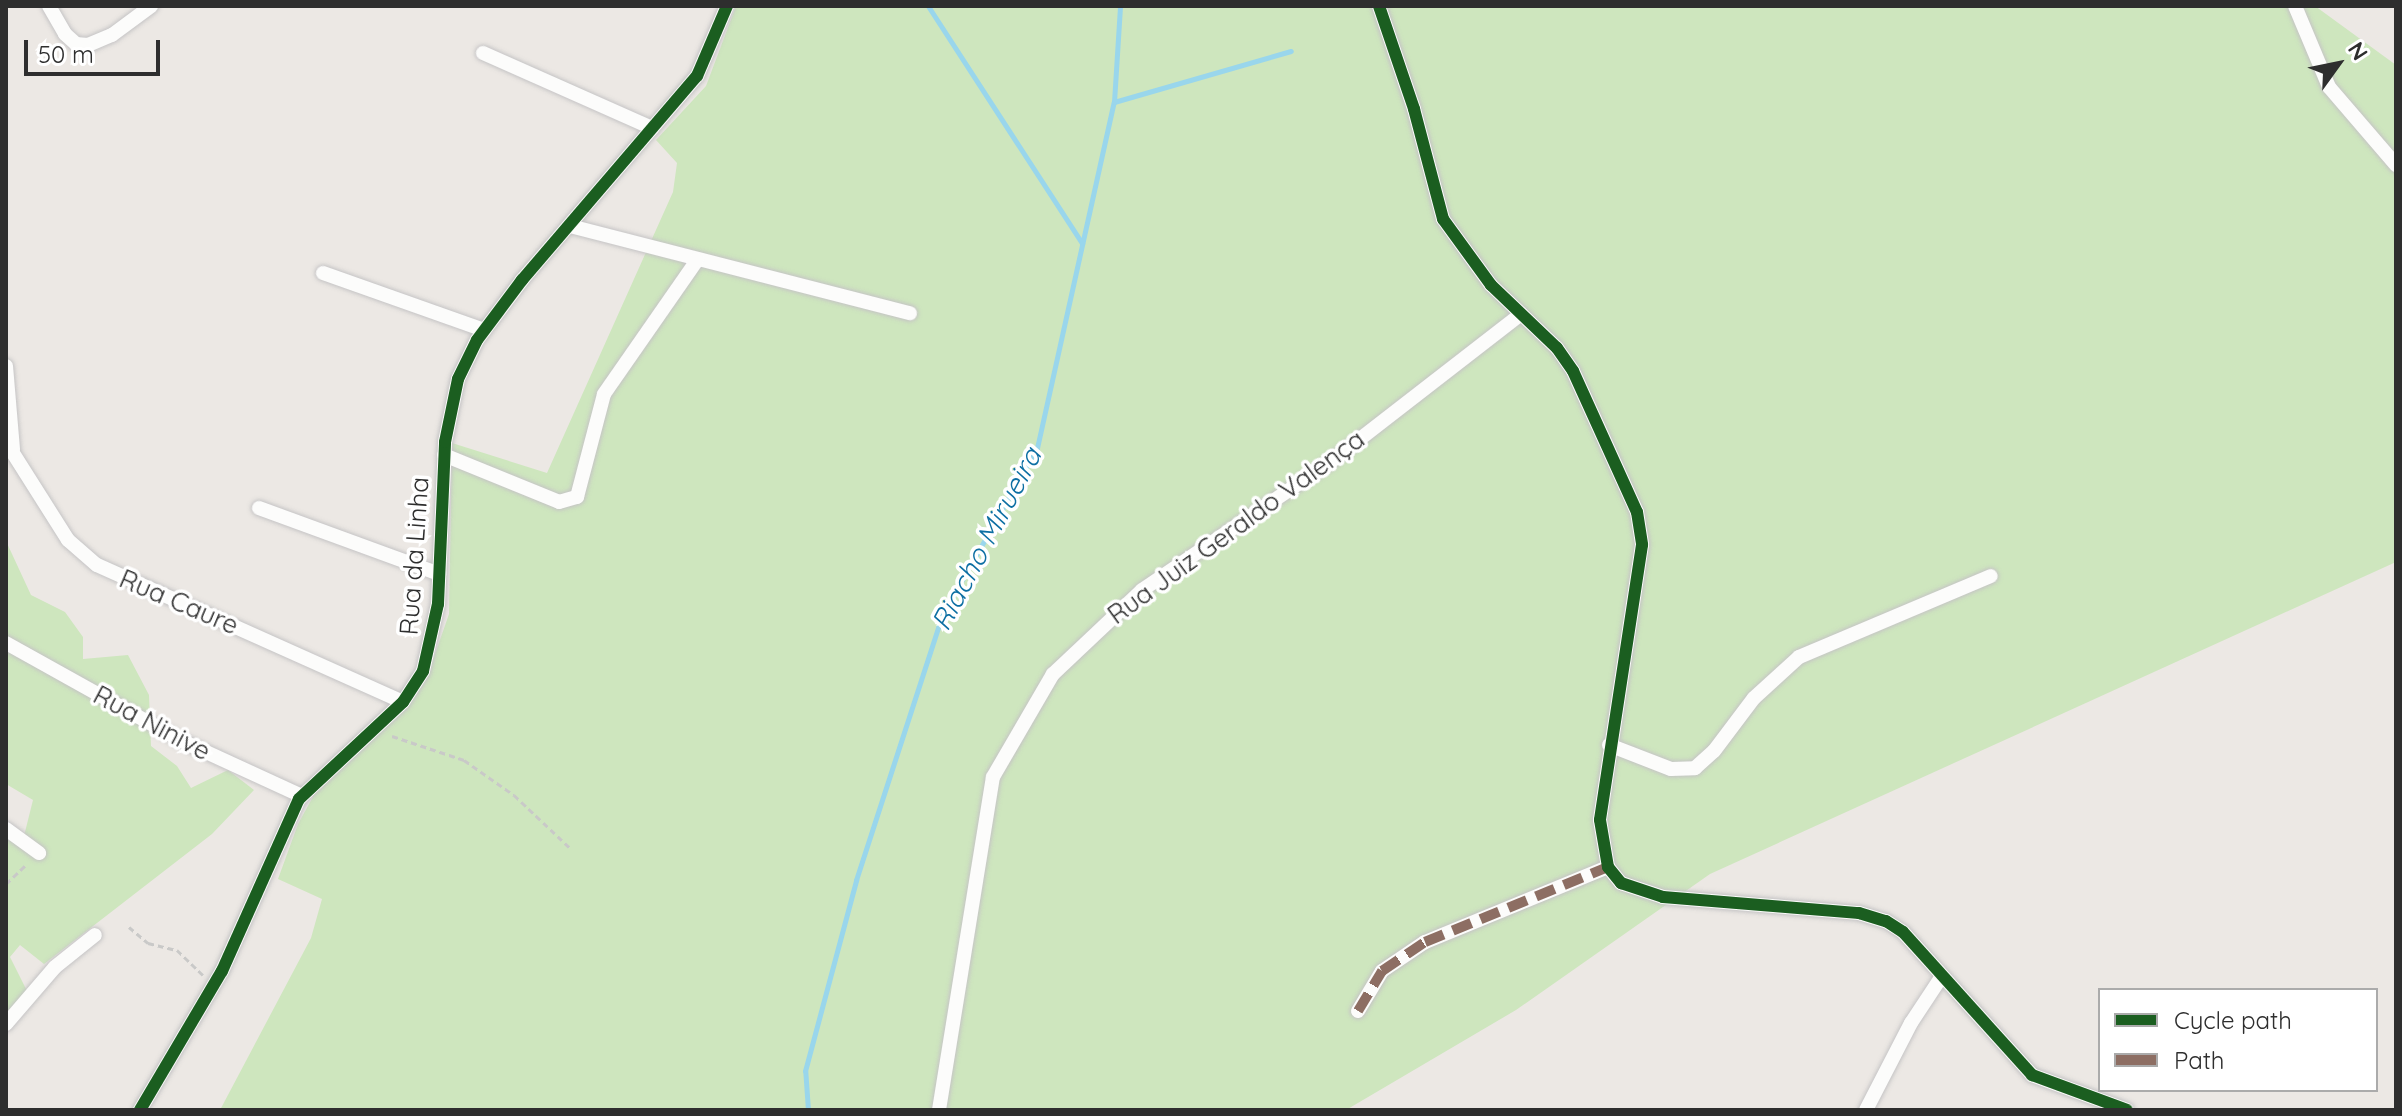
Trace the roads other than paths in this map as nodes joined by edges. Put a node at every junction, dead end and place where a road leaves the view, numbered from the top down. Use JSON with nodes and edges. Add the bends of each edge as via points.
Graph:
{"nodes":[{"id":1,"x":49,"y":6,"type":"edge"},
{"id":2,"x":151,"y":6,"type":"edge"},
{"id":3,"x":727,"y":6,"type":"edge"},
{"id":4,"x":1379,"y":6,"type":"edge"},
{"id":5,"x":2295,"y":6,"type":"edge"},
{"id":6,"x":483,"y":53,"type":"dead end"},
{"id":7,"x":652,"y":128,"type":"junction"},
{"id":8,"x":2396,"y":165,"type":"edge"},
{"id":9,"x":570,"y":226,"type":"junction"},
{"id":10,"x":697,"y":260,"type":"junction"},
{"id":11,"x":323,"y":273,"type":"dead end"},
{"id":12,"x":910,"y":313,"type":"dead end"},
{"id":13,"x":1521,"y":314,"type":"junction"},
{"id":14,"x":484,"y":330,"type":"junction"},
{"id":15,"x":6,"y":366,"type":"edge"},
{"id":16,"x":10,"y":448,"type":"edge"},
{"id":17,"x":444,"y":455,"type":"junction"},
{"id":18,"x":259,"y":508,"type":"dead end"},
{"id":19,"x":439,"y":574,"type":"junction"},
{"id":20,"x":1991,"y":576,"type":"dead end"},
{"id":21,"x":6,"y":643,"type":"edge"},
{"id":22,"x":403,"y":702,"type":"junction"},
{"id":23,"x":1609,"y":745,"type":"junction"},
{"id":24,"x":302,"y":796,"type":"junction"},
{"id":25,"x":6,"y":829,"type":"edge"},
{"id":26,"x":39,"y":853,"type":"road end"},
{"id":27,"x":1608,"y":867,"type":"junction"},
{"id":28,"x":95,"y":935,"type":"dead end"},
{"id":29,"x":1942,"y":976,"type":"junction"},
{"id":30,"x":1358,"y":1011,"type":"dead end"},
{"id":31,"x":6,"y":1024,"type":"edge"},
{"id":32,"x":140,"y":1110,"type":"edge"},
{"id":33,"x":939,"y":1110,"type":"edge"},
{"id":34,"x":1866,"y":1110,"type":"edge"},
{"id":35,"x":2127,"y":1110,"type":"edge"}],
"edges":[{"from":1,"to":2,"type":"street","via":[[65,34],[76,44],[88,45],[112,35]]},
{"from":3,"to":7,"type":"street","name":"Rua da Linha","via":[[704,65]]},
{"from":4,"to":13,"type":"street","via":[[1443,219],[1460,248]]},
{"from":5,"to":8,"type":"street","via":[[2329,87]]},
{"from":6,"to":7,"type":"street"},
{"from":7,"to":9,"type":"street","name":"Rua da Linha"},
{"from":9,"to":10,"type":"street"},
{"from":9,"to":14,"type":"street","name":"Rua da Linha"},
{"from":10,"to":12,"type":"street"},
{"from":10,"to":17,"type":"street","name":"Rua da Linha","via":[[604,394],[577,497],[559,502]]},
{"from":11,"to":14,"type":"street"},
{"from":13,"to":23,"type":"street","via":[[1573,371],[1637,512],[1642,545]]},
{"from":13,"to":33,"type":"street","name":"Rua Juiz Geraldo Valença","via":[[1329,463],[1142,590],[1086,638],[1045,684],[1007,745],[985,808]]},
{"from":14,"to":17,"type":"street","name":"Rua da Linha","via":[[458,379]]},
{"from":15,"to":16,"type":"street"},
{"from":16,"to":22,"type":"street","name":"Rua Caure","via":[[68,540],[97,565]]},
{"from":17,"to":19,"type":"street","name":"Rua da Linha"},
{"from":18,"to":19,"type":"street"},
{"from":19,"to":22,"type":"street","name":"Rua da Linha","via":[[423,671]]},
{"from":20,"to":23,"type":"street","via":[[1799,657],[1754,698],[1695,768],[1671,769]]},
{"from":21,"to":24,"type":"street","name":"Rua Ninive","via":[[180,740]]},
{"from":22,"to":24,"type":"street","name":"Rua da Linha"},
{"from":23,"to":27,"type":"street","via":[[1600,840]]},
{"from":24,"to":32,"type":"street","name":"Rua da Linha","via":[[270,854],[215,986]]},
{"from":25,"to":26,"type":"street"},
{"from":27,"to":29,"type":"street","via":[[1637,892],[1859,913],[1886,921]]},
{"from":27,"to":30,"type":"street","via":[[1425,942],[1382,971]]},
{"from":28,"to":31,"type":"street","via":[[55,967]]},
{"from":29,"to":34,"type":"street"},
{"from":29,"to":35,"type":"street","via":[[2032,1075]]}]}
